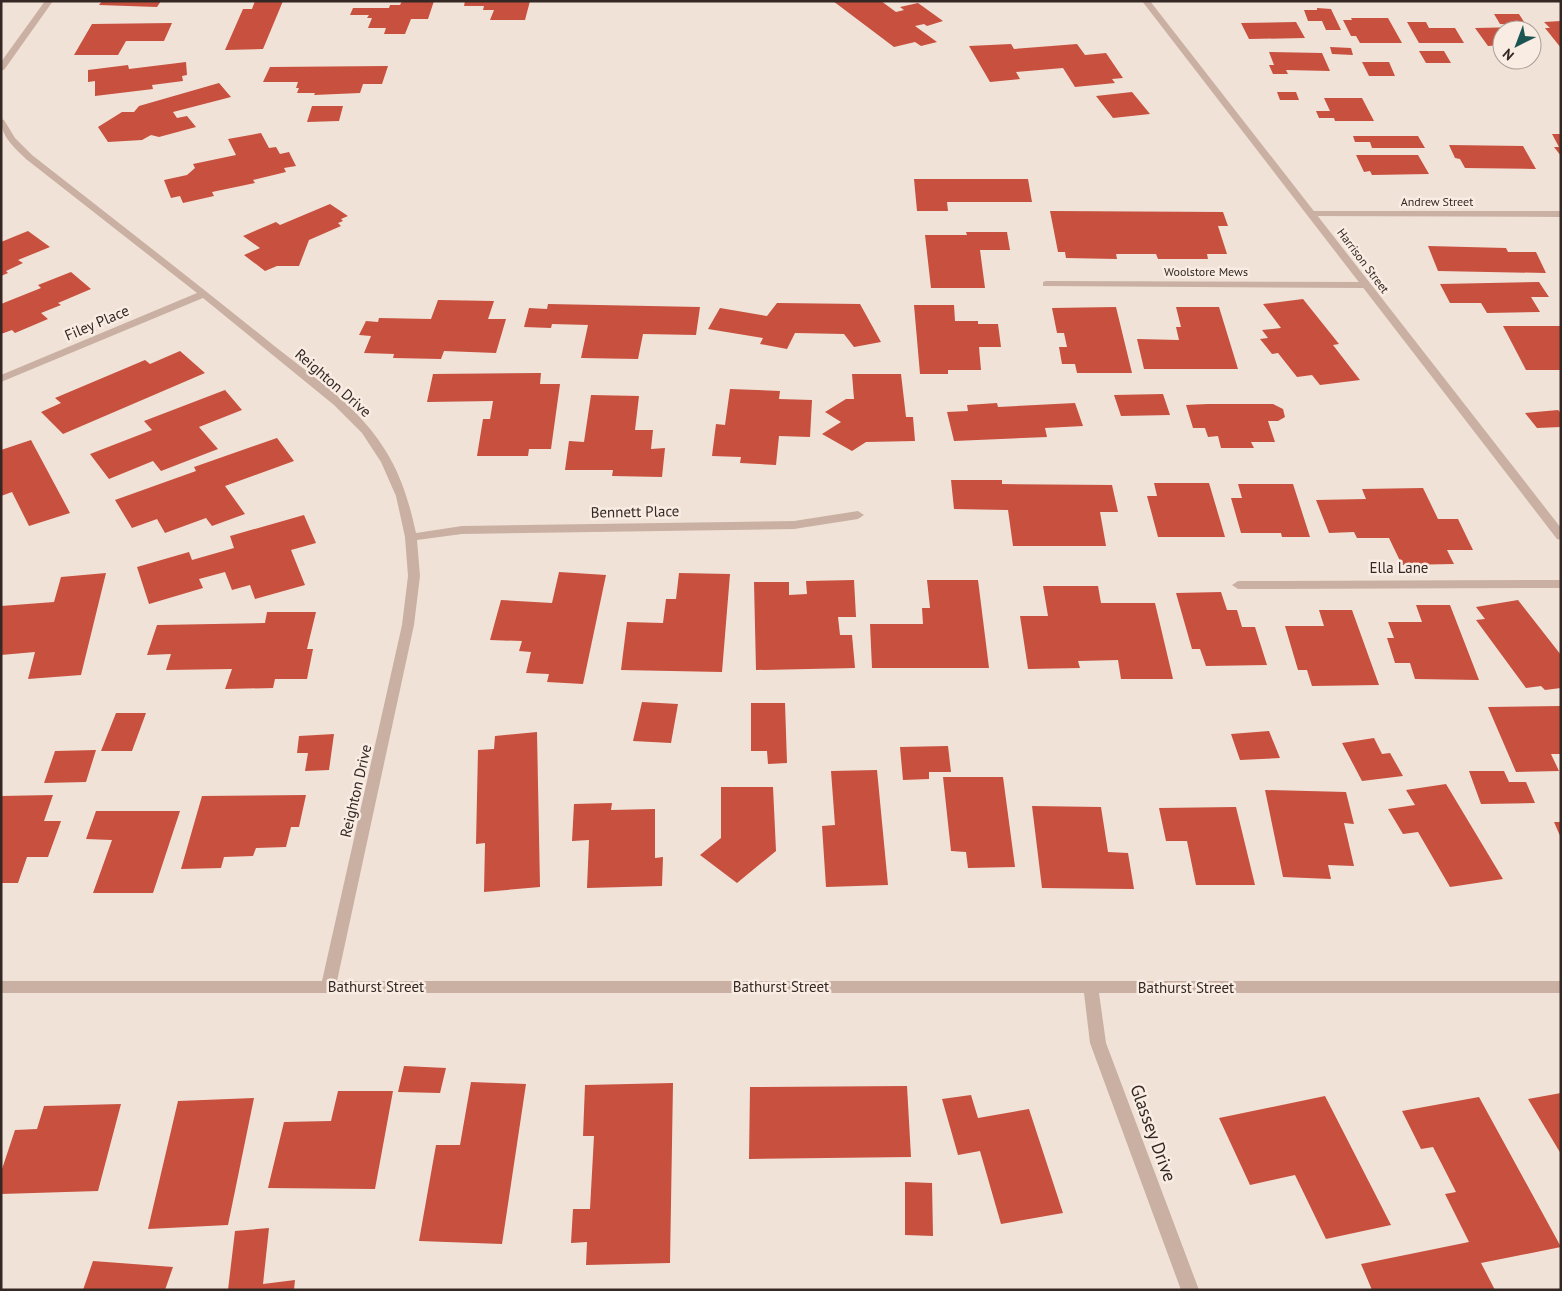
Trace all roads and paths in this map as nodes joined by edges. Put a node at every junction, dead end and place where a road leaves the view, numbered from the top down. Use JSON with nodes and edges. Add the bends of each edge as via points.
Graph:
{"nodes":[{"id":1,"x":49,"y":1,"type":"edge"},
{"id":2,"x":1146,"y":1,"type":"edge"},
{"id":3,"x":1,"y":68,"type":"edge"},
{"id":4,"x":1,"y":122,"type":"edge"},
{"id":5,"x":1312,"y":214,"type":"junction"},
{"id":6,"x":1561,"y":214,"type":"edge"},
{"id":7,"x":1046,"y":284,"type":"dead end"},
{"id":8,"x":1365,"y":286,"type":"junction"},
{"id":9,"x":204,"y":294,"type":"junction"},
{"id":10,"x":1,"y":380,"type":"edge"},
{"id":11,"x":858,"y":515,"type":"dead end"},
{"id":12,"x":1561,"y":536,"type":"edge"},
{"id":13,"x":411,"y":537,"type":"junction"},
{"id":14,"x":1561,"y":584,"type":"edge"},
{"id":15,"x":1238,"y":585,"type":"dead end"},
{"id":16,"x":1,"y":987,"type":"edge"},
{"id":17,"x":328,"y":987,"type":"junction"},
{"id":18,"x":1561,"y":987,"type":"edge"},
{"id":19,"x":1091,"y":988,"type":"junction"},
{"id":20,"x":1190,"y":1290,"type":"edge"}],
"edges":[{"from":1,"to":3,"type":"street"},
{"from":2,"to":5,"type":"street","name":"Harrison Street"},
{"from":4,"to":9,"type":"street","name":"Reighton Drive","via":[[11,139],[29,157]]},
{"from":5,"to":6,"type":"street","name":"Andrew Street"},
{"from":5,"to":8,"type":"street","name":"Harrison Street"},
{"from":7,"to":8,"type":"street","name":"Woolstore Mews"},
{"from":8,"to":12,"type":"street","name":"Harrison Street"},
{"from":9,"to":10,"type":"street","name":"Filey Place"},
{"from":9,"to":13,"type":"street","name":"Reighton Drive","via":[[338,403],[366,431],[387,462],[402,496]]},
{"from":11,"to":13,"type":"street","name":"Bennett Place","via":[[794,525],[462,530]]},
{"from":13,"to":17,"type":"street","name":"Reighton Drive","via":[[414,576],[408,625]]},
{"from":14,"to":15,"type":"street","name":"Ella Lane"},
{"from":16,"to":17,"type":"street","name":"Bathurst Street"},
{"from":17,"to":19,"type":"street","name":"Bathurst Street"},
{"from":18,"to":19,"type":"street","name":"Bathurst Street"},
{"from":19,"to":20,"type":"street","name":"Glassey Drive","via":[[1098,1043]]}]}
